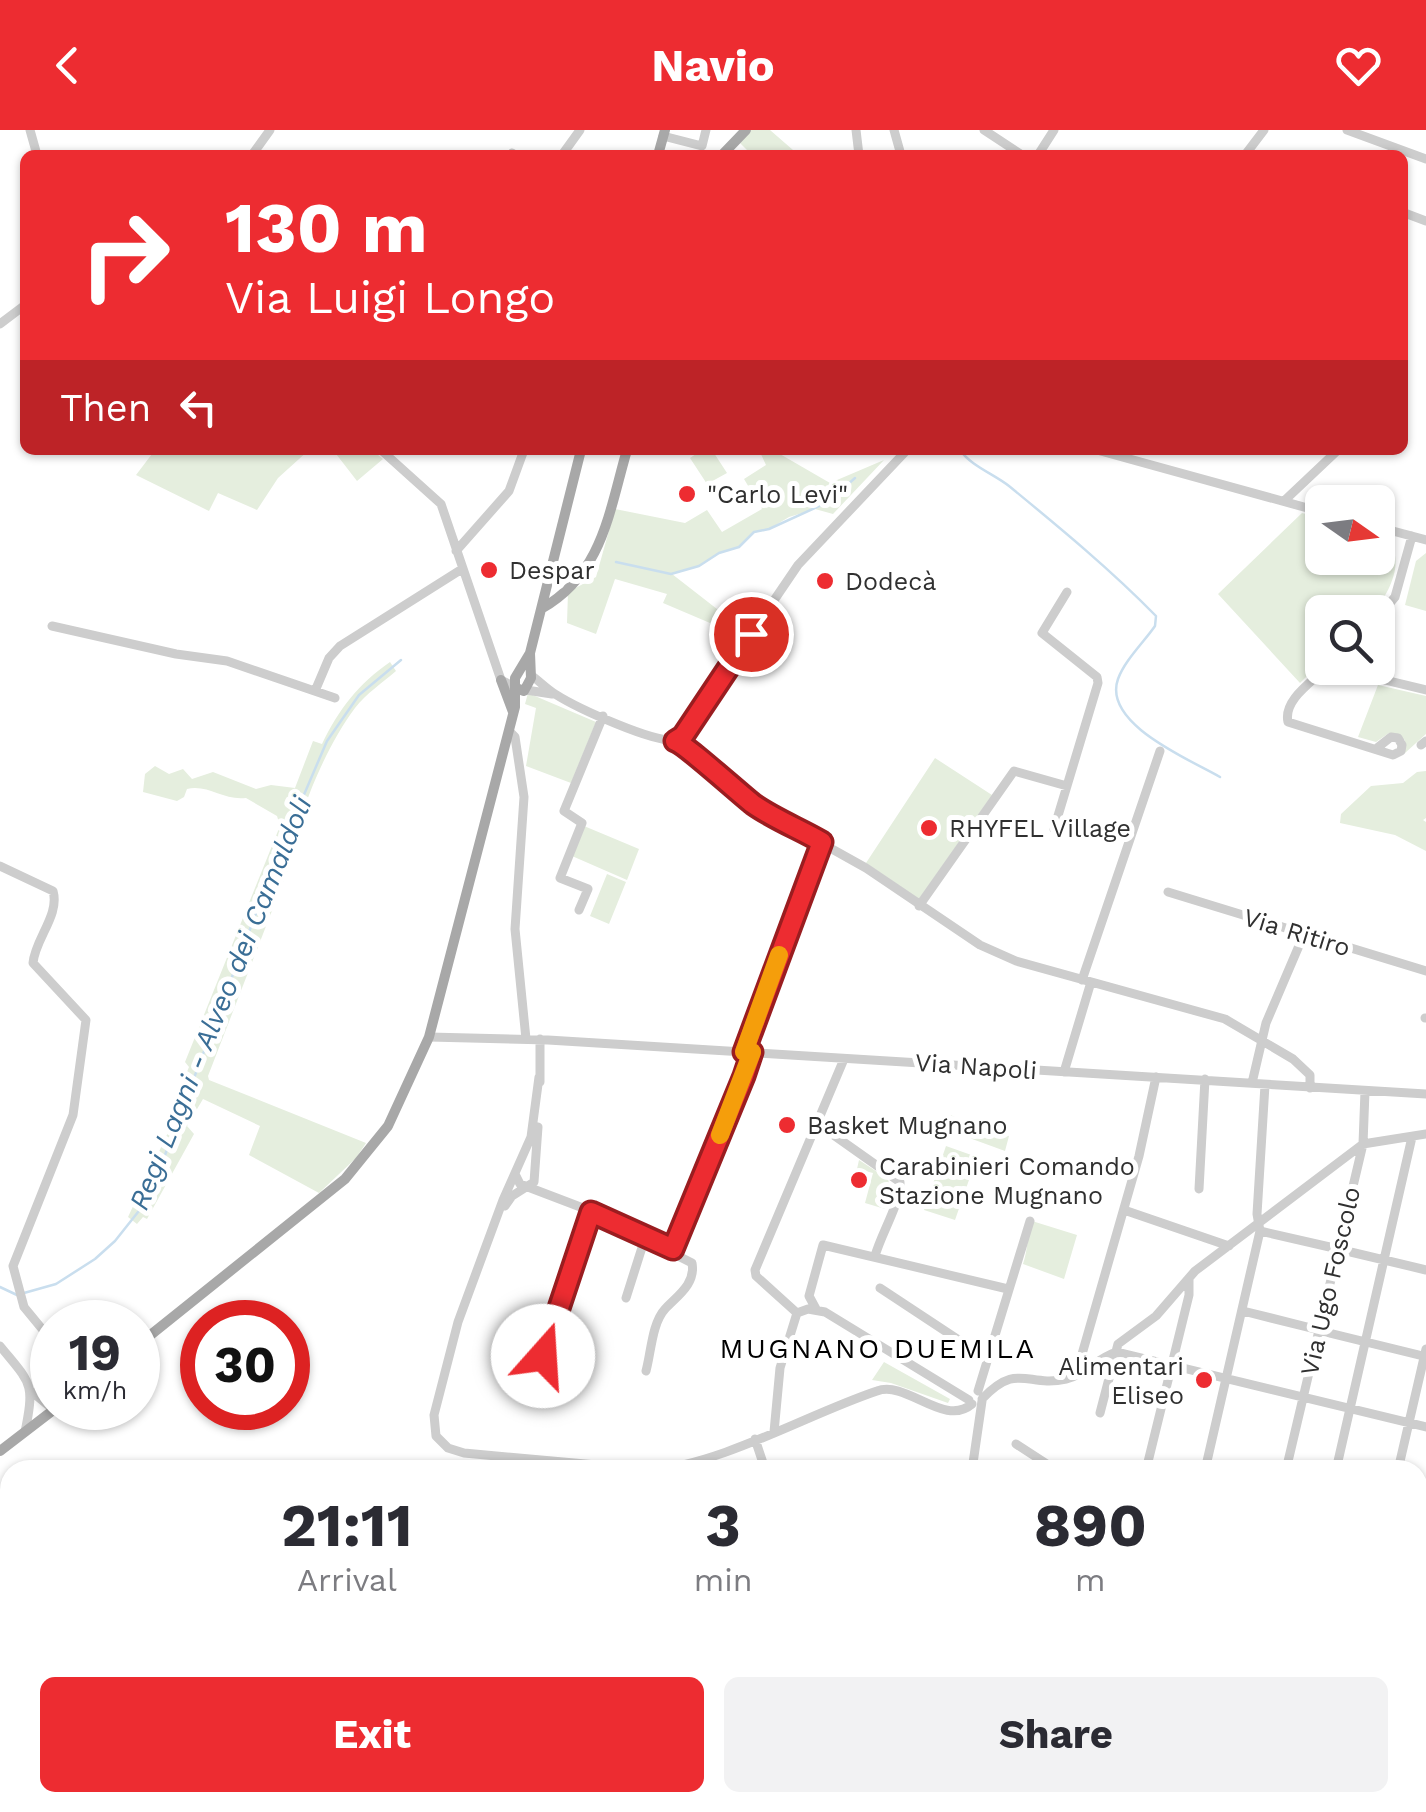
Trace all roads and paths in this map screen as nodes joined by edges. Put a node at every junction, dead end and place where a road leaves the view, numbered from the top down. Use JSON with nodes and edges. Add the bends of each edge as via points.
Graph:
{"nodes":[{"id":1,"x":270,"y":130,"type":"edge"},
{"id":2,"x":706,"y":130,"type":"edge"},
{"id":3,"x":746,"y":130,"type":"edge"},
{"id":4,"x":984,"y":130,"type":"edge"},
{"id":5,"x":1346,"y":130,"type":"edge"},
{"id":6,"x":664,"y":133,"type":"edge"},
{"id":7,"x":254,"y":150,"type":"edge"},
{"id":8,"x":727,"y":150,"type":"edge"},
{"id":9,"x":1014,"y":150,"type":"edge"},
{"id":10,"x":1401,"y":150,"type":"edge"},
{"id":11,"x":20,"y":309,"type":"edge"},
{"id":12,"x":0,"y":324,"type":"edge"},
{"id":13,"x":386,"y":455,"type":"edge"},
{"id":14,"x":522,"y":455,"type":"edge"},
{"id":15,"x":580,"y":455,"type":"edge"},
{"id":16,"x":625,"y":455,"type":"edge"},
{"id":17,"x":901,"y":455,"type":"edge"},
{"id":18,"x":1115,"y":455,"type":"edge"},
{"id":19,"x":1333,"y":455,"type":"edge"},
{"id":20,"x":1284,"y":501,"type":"junction"},
{"id":21,"x":1305,"y":507,"type":"edge"},
{"id":22,"x":1395,"y":531,"type":"edge"},
{"id":23,"x":1412,"y":536,"type":"junction"},
{"id":24,"x":1426,"y":540,"type":"edge"},
{"id":25,"x":456,"y":552,"type":"junction"},
{"id":26,"x":462,"y":568,"type":"junction"},
{"id":27,"x":550,"y":574,"type":"junction"},
{"id":28,"x":576,"y":578,"type":"junction"},
{"id":29,"x":1067,"y":592,"type":"dead end"},
{"id":30,"x":1395,"y":597,"type":"edge"},
{"id":31,"x":542,"y":608,"type":"junction"},
{"id":32,"x":52,"y":626,"type":"dead end"},
{"id":33,"x":498,"y":665,"type":"junction"},
{"id":34,"x":527,"y":673,"type":"junction"},
{"id":35,"x":501,"y":680,"type":"junction"},
{"id":36,"x":1395,"y":683,"type":"edge"},
{"id":37,"x":1309,"y":685,"type":"edge"},
{"id":38,"x":520,"y":689,"type":"junction"},
{"id":39,"x":1426,"y":690,"type":"edge"},
{"id":40,"x":314,"y":691,"type":"junction"},
{"id":41,"x":555,"y":694,"type":"junction"},
{"id":42,"x":335,"y":698,"type":"dead end"},
{"id":43,"x":514,"y":710,"type":"junction"},
{"id":44,"x":603,"y":716,"type":"junction"},
{"id":45,"x":509,"y":731,"type":"junction"},
{"id":46,"x":675,"y":741,"type":"junction"},
{"id":47,"x":1377,"y":748,"type":"dead end"},
{"id":48,"x":1160,"y":751,"type":"dead end"},
{"id":49,"x":1066,"y":786,"type":"junction"},
{"id":50,"x":1054,"y":829,"type":"dead end"},
{"id":51,"x":822,"y":842,"type":"junction"},
{"id":52,"x":0,"y":866,"type":"edge"},
{"id":53,"x":1168,"y":892,"type":"dead end"},
{"id":54,"x":919,"y":906,"type":"junction"},
{"id":55,"x":579,"y":910,"type":"dead end"},
{"id":56,"x":1304,"y":934,"type":"junction"},
{"id":57,"x":1426,"y":972,"type":"edge"},
{"id":58,"x":1086,"y":981,"type":"junction"},
{"id":59,"x":429,"y":1037,"type":"junction"},
{"id":60,"x":1261,"y":1038,"type":"junction"},
{"id":61,"x":526,"y":1039,"type":"junction"},
{"id":62,"x":540,"y":1040,"type":"junction"},
{"id":63,"x":748,"y":1052,"type":"junction"},
{"id":64,"x":844,"y":1058,"type":"junction"},
{"id":65,"x":1064,"y":1072,"type":"junction"},
{"id":66,"x":1156,"y":1077,"type":"junction"},
{"id":67,"x":1205,"y":1079,"type":"junction"},
{"id":68,"x":1252,"y":1084,"type":"junction"},
{"id":69,"x":1265,"y":1085,"type":"junction"},
{"id":70,"x":1310,"y":1088,"type":"junction"},
{"id":71,"x":1365,"y":1091,"type":"junction"},
{"id":72,"x":1426,"y":1094,"type":"edge"},
{"id":73,"x":818,"y":1124,"type":"junction"},
{"id":74,"x":1426,"y":1134,"type":"edge"},
{"id":75,"x":1412,"y":1137,"type":"junction"},
{"id":76,"x":1363,"y":1144,"type":"junction"},
{"id":77,"x":532,"y":1150,"type":"junction"},
{"id":78,"x":516,"y":1174,"type":"junction"},
{"id":79,"x":529,"y":1188,"type":"junction"},
{"id":80,"x":1199,"y":1189,"type":"dead end"},
{"id":81,"x":1124,"y":1210,"type":"junction"},
{"id":82,"x":591,"y":1212,"type":"junction"},
{"id":83,"x":1030,"y":1220,"type":"dead end"},
{"id":84,"x":494,"y":1222,"type":"junction"},
{"id":85,"x":1259,"y":1227,"type":"junction"},
{"id":86,"x":645,"y":1238,"type":"junction"},
{"id":87,"x":1229,"y":1246,"type":"junction"},
{"id":88,"x":1336,"y":1249,"type":"junction"},
{"id":89,"x":671,"y":1250,"type":"junction"},
{"id":90,"x":875,"y":1256,"type":"junction"},
{"id":91,"x":1384,"y":1261,"type":"junction"},
{"id":92,"x":1426,"y":1270,"type":"edge"},
{"id":93,"x":1189,"y":1277,"type":"junction"},
{"id":94,"x":880,"y":1288,"type":"dead end"},
{"id":95,"x":1008,"y":1289,"type":"junction"},
{"id":96,"x":626,"y":1298,"type":"dead end"},
{"id":97,"x":30,"y":1309,"type":"edge"},
{"id":98,"x":816,"y":1309,"type":"junction"},
{"id":99,"x":1243,"y":1311,"type":"junction"},
{"id":100,"x":798,"y":1313,"type":"junction"},
{"id":101,"x":160,"y":1327,"type":"edge"},
{"id":102,"x":1320,"y":1330,"type":"junction"},
{"id":103,"x":1366,"y":1342,"type":"junction"},
{"id":104,"x":0,"y":1346,"type":"edge"},
{"id":105,"x":1117,"y":1352,"type":"junction"},
{"id":106,"x":1424,"y":1355,"type":"edge"},
{"id":107,"x":543,"y":1356,"type":"dead end"},
{"id":108,"x":986,"y":1358,"type":"junction"},
{"id":109,"x":1171,"y":1366,"type":"junction"},
{"id":110,"x":646,"y":1371,"type":"dead end"},
{"id":111,"x":1076,"y":1375,"type":"junction"},
{"id":112,"x":1226,"y":1378,"type":"junction"},
{"id":113,"x":30,"y":1383,"type":"edge"},
{"id":114,"x":1303,"y":1397,"type":"junction"},
{"id":115,"x":976,"y":1400,"type":"junction"},
{"id":116,"x":1350,"y":1408,"type":"junction"},
{"id":117,"x":30,"y":1410,"type":"edge"},
{"id":118,"x":1100,"y":1413,"type":"dead end"},
{"id":119,"x":1409,"y":1423,"type":"junction"},
{"id":120,"x":1426,"y":1427,"type":"edge"},
{"id":121,"x":30,"y":1429,"type":"edge"},
{"id":122,"x":26,"y":1432,"type":"junction"},
{"id":123,"x":774,"y":1432,"type":"junction"},
{"id":124,"x":755,"y":1440,"type":"junction"},
{"id":125,"x":1016,"y":1444,"type":"dead end"},
{"id":126,"x":0,"y":1451,"type":"edge"},
{"id":127,"x":541,"y":1460,"type":"edge"},
{"id":128,"x":710,"y":1460,"type":"edge"},
{"id":129,"x":762,"y":1460,"type":"edge"},
{"id":130,"x":974,"y":1460,"type":"edge"},
{"id":131,"x":1041,"y":1460,"type":"edge"},
{"id":132,"x":1148,"y":1460,"type":"edge"},
{"id":133,"x":1207,"y":1460,"type":"edge"},
{"id":134,"x":1288,"y":1460,"type":"edge"},
{"id":135,"x":1338,"y":1460,"type":"edge"},
{"id":136,"x":1400,"y":1460,"type":"edge"}],
"edges":[{"from":1,"to":7,"type":"street"},
{"from":2,"to":6,"type":"street","via":[[702,146]]},
{"from":3,"to":8,"type":"main road"},
{"from":4,"to":9,"type":"street"},
{"from":5,"to":10,"type":"street"},
{"from":11,"to":12,"type":"street"},
{"from":13,"to":25,"type":"street","via":[[441,504]]},
{"from":14,"to":25,"type":"street","via":[[509,491]]},
{"from":15,"to":27,"type":"main road"},
{"from":16,"to":28,"type":"main road","via":[[594,559]]},
{"from":17,"to":46,"type":"street","via":[[798,564]]},
{"from":18,"to":20,"type":"street"},
{"from":19,"to":20,"type":"street"},
{"from":20,"to":21,"type":"street"},
{"from":22,"to":23,"type":"street"},
{"from":23,"to":24,"type":"street"},
{"from":23,"to":30,"type":"street"},
{"from":25,"to":26,"type":"street"},
{"from":26,"to":33,"type":"street"},
{"from":26,"to":40,"type":"street","via":[[340,646]]},
{"from":27,"to":28,"type":"main road","via":[[559,582]]},
{"from":27,"to":31,"type":"main road"},
{"from":28,"to":31,"type":"main road"},
{"from":29,"to":49,"type":"street","via":[[1042,633],[1098,683]]},
{"from":31,"to":34,"type":"main road"},
{"from":32,"to":40,"type":"street","via":[[227,661]]},
{"from":33,"to":34,"type":"street"},
{"from":33,"to":35,"type":"street"},
{"from":34,"to":38,"type":"main road","via":[[516,678]]},
{"from":34,"to":41,"type":"street"},
{"from":35,"to":38,"type":"street"},
{"from":35,"to":43,"type":"main road"},
{"from":36,"to":39,"type":"street"},
{"from":37,"to":47,"type":"street","via":[[1290,703],[1288,722]]},
{"from":38,"to":41,"type":"street"},
{"from":38,"to":43,"type":"main road"},
{"from":40,"to":42,"type":"street"},
{"from":41,"to":44,"type":"street"},
{"from":43,"to":45,"type":"main road"},
{"from":44,"to":46,"type":"street"},
{"from":44,"to":55,"type":"street","via":[[564,812],[582,823],[560,878],[588,889]]},
{"from":45,"to":59,"type":"main road"},
{"from":45,"to":61,"type":"street","via":[[524,797],[515,929]]},
{"from":46,"to":51,"type":"street","via":[[678,750],[755,806]]},
{"from":48,"to":58,"type":"street"},
{"from":49,"to":50,"type":"street"},
{"from":49,"to":54,"type":"street","via":[[1014,772]]},
{"from":51,"to":54,"type":"street"},
{"from":51,"to":63,"type":"street"},
{"from":52,"to":97,"type":"street","via":[[53,891],[55,906],[32,963],[86,1020],[72,1115],[13,1266]]},
{"from":53,"to":56,"type":"street","name":"Via Ritiro"},
{"from":54,"to":58,"type":"street","via":[[980,945]]},
{"from":56,"to":57,"type":"street","name":"Via Ritiro"},
{"from":56,"to":60,"type":"street"},
{"from":58,"to":60,"type":"street","via":[[1217,1016]]},
{"from":58,"to":65,"type":"street"},
{"from":59,"to":61,"type":"street","name":"Via Napoli"},
{"from":59,"to":101,"type":"main road","via":[[388,1126],[346,1179]]},
{"from":60,"to":68,"type":"street"},
{"from":60,"to":70,"type":"street","via":[[1310,1075]]},
{"from":61,"to":62,"type":"street","name":"Via Napoli"},
{"from":62,"to":63,"type":"street","name":"Via Napoli"},
{"from":62,"to":77,"type":"street"},
{"from":63,"to":64,"type":"street","name":"Via Napoli"},
{"from":63,"to":89,"type":"street"},
{"from":64,"to":65,"type":"street","name":"Via Napoli"},
{"from":64,"to":73,"type":"street"},
{"from":65,"to":66,"type":"street","name":"Via Napoli"},
{"from":66,"to":67,"type":"street","name":"Via Napoli"},
{"from":66,"to":81,"type":"street"},
{"from":67,"to":68,"type":"street","name":"Via Napoli"},
{"from":67,"to":80,"type":"street"},
{"from":68,"to":69,"type":"street","name":"Via Napoli"},
{"from":69,"to":70,"type":"street","name":"Via Napoli"},
{"from":69,"to":85,"type":"street"},
{"from":70,"to":71,"type":"street","name":"Via Napoli"},
{"from":71,"to":72,"type":"street","name":"Via Napoli"},
{"from":71,"to":76,"type":"street","name":"Via Ugo Foscolo"},
{"from":73,"to":90,"type":"street","via":[[900,1182]]},
{"from":73,"to":100,"type":"street","via":[[755,1270]]},
{"from":74,"to":75,"type":"street"},
{"from":75,"to":76,"type":"street"},
{"from":75,"to":91,"type":"street"},
{"from":76,"to":85,"type":"street"},
{"from":76,"to":88,"type":"street","name":"Via Ugo Foscolo"},
{"from":77,"to":78,"type":"street"},
{"from":77,"to":79,"type":"street"},
{"from":78,"to":79,"type":"street"},
{"from":78,"to":84,"type":"street"},
{"from":79,"to":82,"type":"street"},
{"from":79,"to":84,"type":"street","via":[[512,1196]]},
{"from":81,"to":87,"type":"street"},
{"from":81,"to":111,"type":"street"},
{"from":82,"to":86,"type":"street"},
{"from":82,"to":107,"type":"street"},
{"from":83,"to":95,"type":"street"},
{"from":84,"to":127,"type":"street","via":[[458,1322],[434,1416],[436,1436],[464,1453]]},
{"from":85,"to":87,"type":"street"},
{"from":85,"to":88,"type":"street"},
{"from":85,"to":99,"type":"street"},
{"from":86,"to":89,"type":"street"},
{"from":86,"to":96,"type":"street"},
{"from":87,"to":93,"type":"street"},
{"from":88,"to":91,"type":"street"},
{"from":88,"to":102,"type":"street","name":"Via Ugo Foscolo"},
{"from":89,"to":110,"type":"street","via":[[692,1263],[693,1273],[662,1314]]},
{"from":90,"to":95,"type":"street"},
{"from":90,"to":98,"type":"street","via":[[822,1246],[809,1296]]},
{"from":91,"to":92,"type":"street"},
{"from":91,"to":103,"type":"street"},
{"from":93,"to":105,"type":"street"},
{"from":93,"to":109,"type":"street"},
{"from":94,"to":108,"type":"street"},
{"from":95,"to":108,"type":"street"},
{"from":98,"to":100,"type":"street"},
{"from":98,"to":115,"type":"street"},
{"from":99,"to":102,"type":"street"},
{"from":99,"to":112,"type":"street"},
{"from":100,"to":123,"type":"street","via":[[780,1368]]},
{"from":102,"to":103,"type":"street"},
{"from":102,"to":114,"type":"street","name":"Via Ugo Foscolo"},
{"from":103,"to":106,"type":"street"},
{"from":103,"to":116,"type":"street"},
{"from":104,"to":113,"type":"street"},
{"from":105,"to":109,"type":"street"},
{"from":105,"to":111,"type":"street"},
{"from":105,"to":118,"type":"street"},
{"from":106,"to":119,"type":"street"},
{"from":108,"to":115,"type":"street"},
{"from":109,"to":112,"type":"street"},
{"from":109,"to":132,"type":"street"},
{"from":111,"to":115,"type":"street","via":[[1014,1377]]},
{"from":112,"to":114,"type":"street"},
{"from":112,"to":133,"type":"street"},
{"from":114,"to":116,"type":"street"},
{"from":114,"to":134,"type":"street","name":"Via Ugo Foscolo"},
{"from":115,"to":123,"type":"street","via":[[953,1411],[883,1388]]},
{"from":115,"to":130,"type":"street"},
{"from":116,"to":119,"type":"street"},
{"from":116,"to":135,"type":"street"},
{"from":117,"to":122,"type":"street"},
{"from":119,"to":120,"type":"street"},
{"from":119,"to":136,"type":"street"},
{"from":121,"to":122,"type":"main road"},
{"from":122,"to":126,"type":"main road"},
{"from":123,"to":124,"type":"street"},
{"from":124,"to":128,"type":"street"},
{"from":124,"to":129,"type":"street"},
{"from":125,"to":131,"type":"street"}]}
